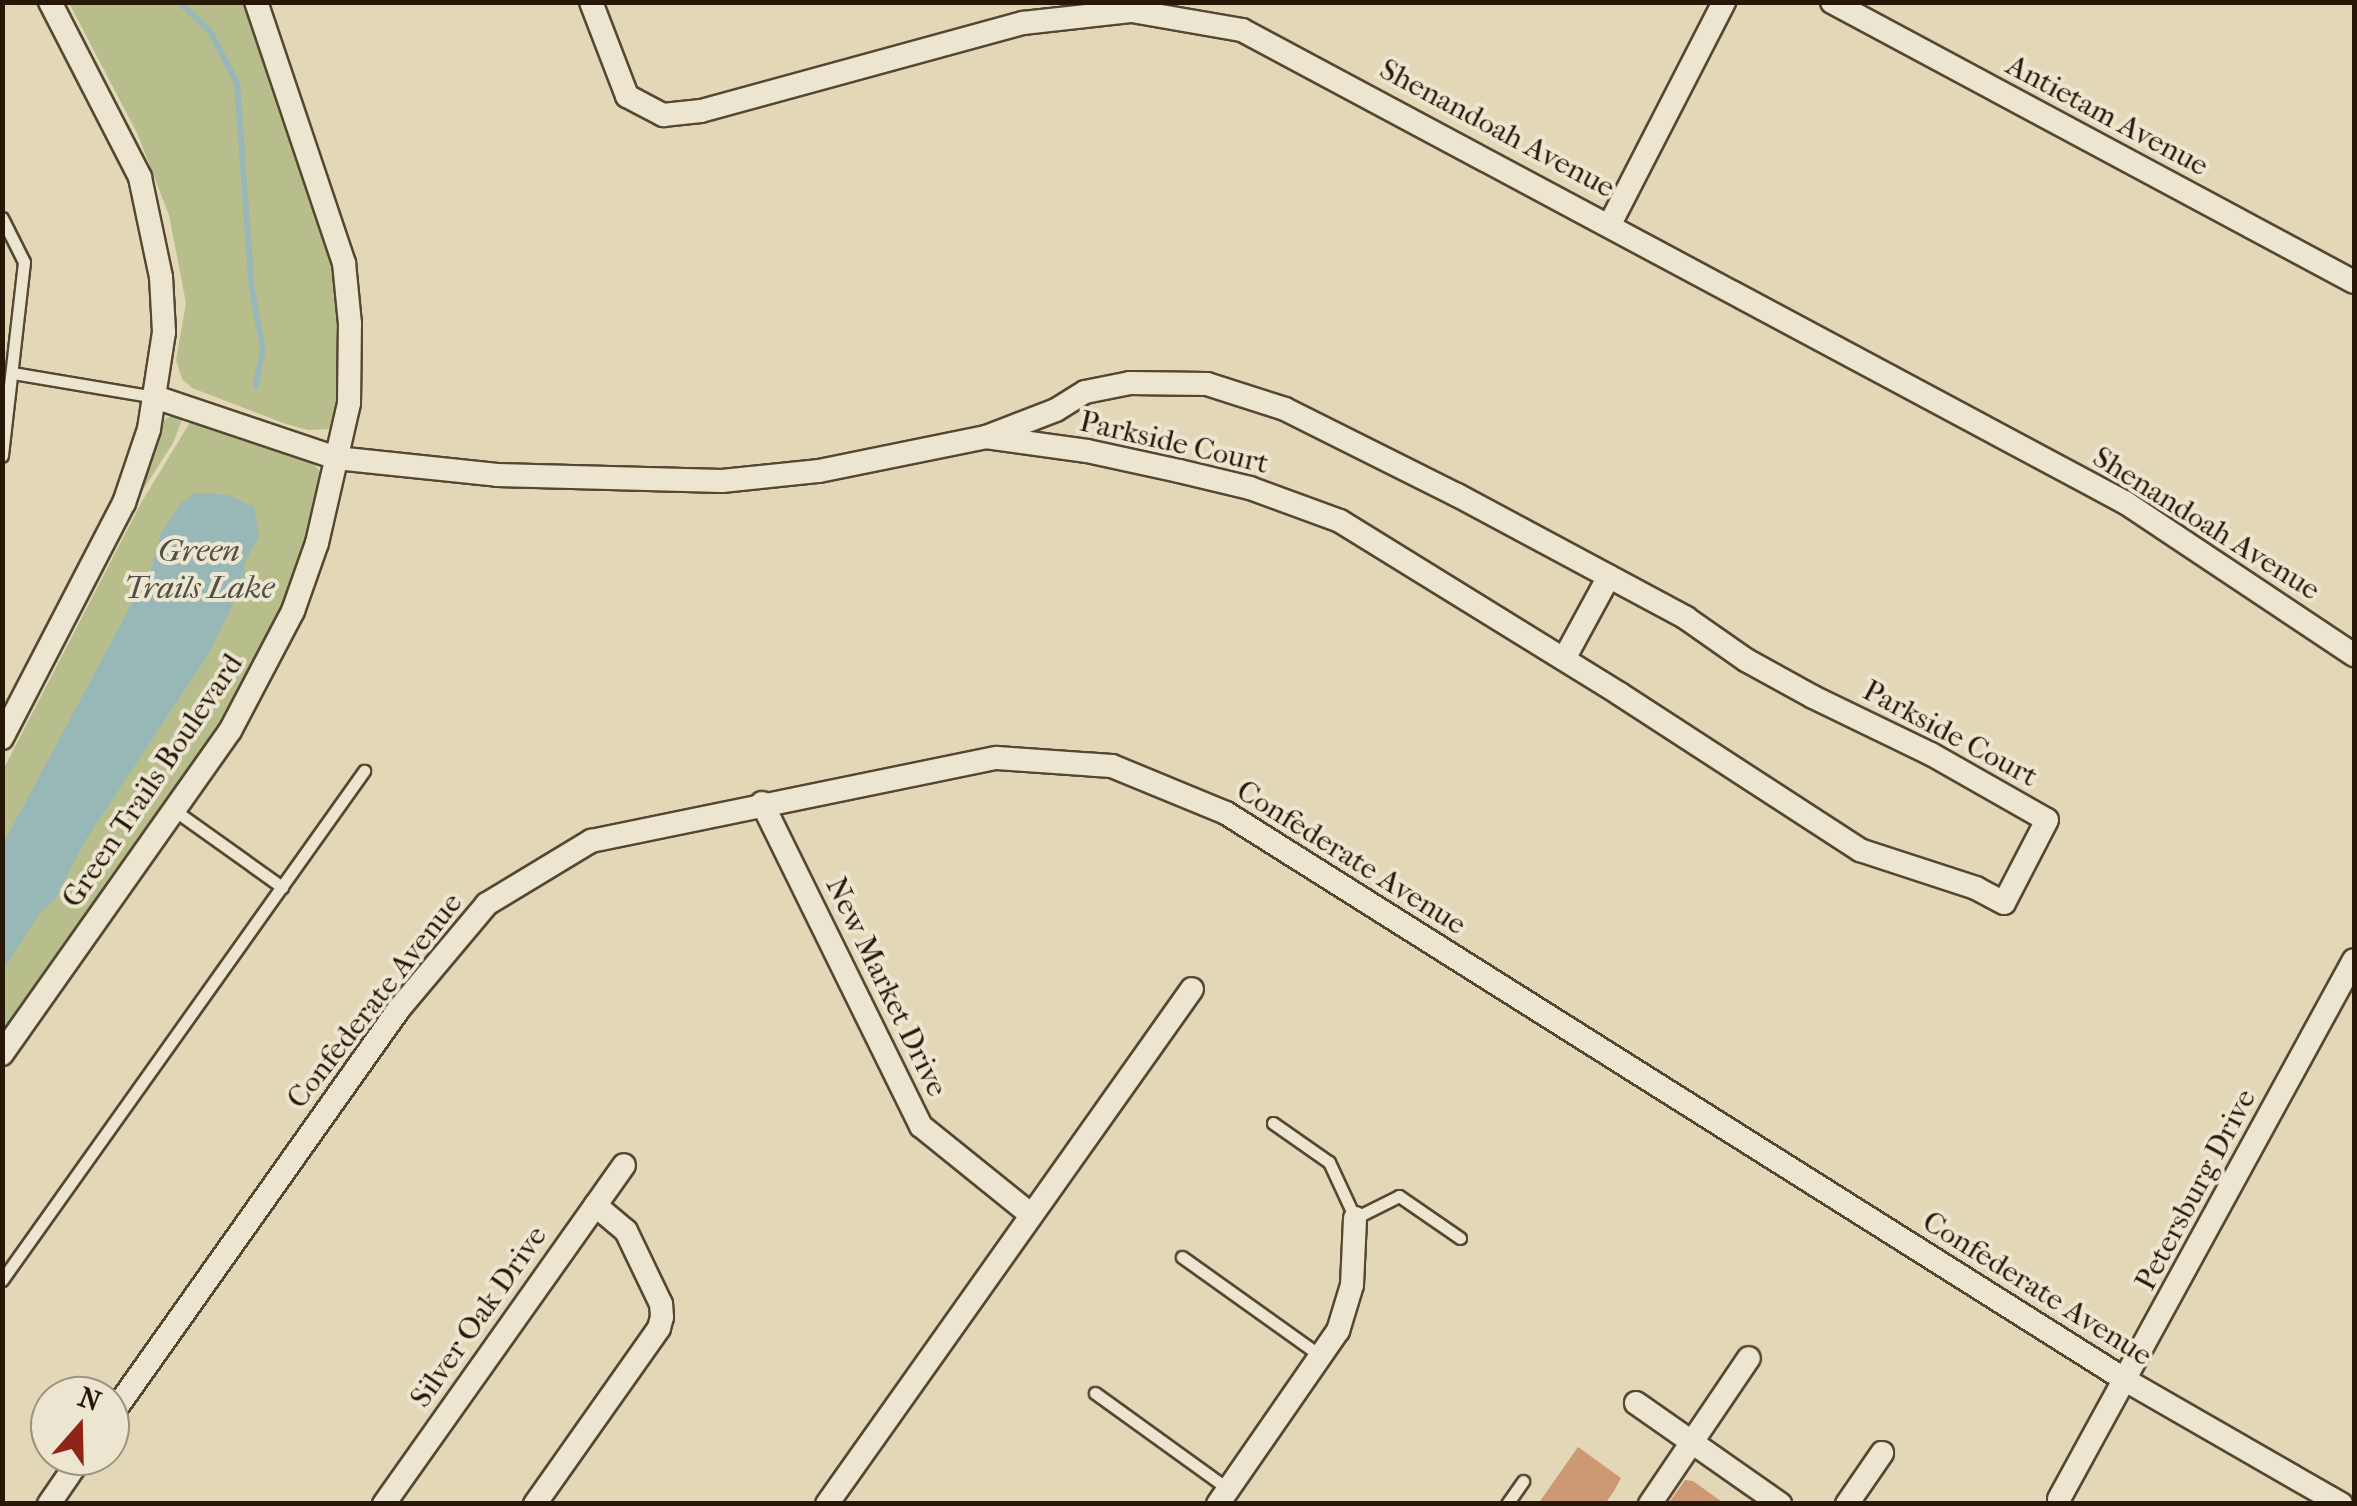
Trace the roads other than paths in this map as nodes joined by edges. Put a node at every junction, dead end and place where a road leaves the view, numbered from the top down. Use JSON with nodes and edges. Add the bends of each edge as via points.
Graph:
{"nodes":[{"id":1,"x":50,"y":2,"type":"edge"},
{"id":2,"x":256,"y":2,"type":"edge"},
{"id":3,"x":591,"y":2,"type":"edge"},
{"id":4,"x":1724,"y":2,"type":"edge"},
{"id":5,"x":1832,"y":2,"type":"edge"},
{"id":6,"x":2,"y":218,"type":"edge"},
{"id":7,"x":1610,"y":224,"type":"junction"},
{"id":8,"x":2354,"y":282,"type":"edge"},
{"id":9,"x":13,"y":373,"type":"junction"},
{"id":10,"x":156,"y":397,"type":"junction"},
{"id":11,"x":986,"y":437,"type":"junction"},
{"id":12,"x":2,"y":456,"type":"edge"},
{"id":13,"x":336,"y":458,"type":"junction"},
{"id":14,"x":1609,"y":576,"type":"junction"},
{"id":15,"x":2354,"y":655,"type":"edge"},
{"id":16,"x":1564,"y":658,"type":"junction"},
{"id":17,"x":2,"y":738,"type":"edge"},
{"id":18,"x":364,"y":771,"type":"dead end"},
{"id":19,"x":762,"y":803,"type":"junction"},
{"id":20,"x":174,"y":810,"type":"junction"},
{"id":21,"x":282,"y":886,"type":"junction"},
{"id":22,"x":2354,"y":960,"type":"edge"},
{"id":23,"x":1192,"y":989,"type":"dead end"},
{"id":24,"x":2,"y":1054,"type":"edge"},
{"id":25,"x":1273,"y":1123,"type":"dead end"},
{"id":26,"x":624,"y":1165,"type":"dead end"},
{"id":27,"x":595,"y":1206,"type":"junction"},
{"id":28,"x":1030,"y":1214,"type":"junction"},
{"id":29,"x":1355,"y":1218,"type":"junction"},
{"id":30,"x":1460,"y":1238,"type":"dead end"},
{"id":31,"x":1182,"y":1257,"type":"dead end"},
{"id":32,"x":2,"y":1280,"type":"edge"},
{"id":33,"x":1321,"y":1356,"type":"junction"},
{"id":34,"x":1749,"y":1358,"type":"dead end"},
{"id":35,"x":2127,"y":1381,"type":"junction"},
{"id":36,"x":130,"y":1389,"type":"edge"},
{"id":37,"x":1095,"y":1393,"type":"dead end"},
{"id":38,"x":1636,"y":1402,"type":"dead end"},
{"id":39,"x":1692,"y":1442,"type":"junction"},
{"id":40,"x":1882,"y":1453,"type":"dead end"},
{"id":41,"x":68,"y":1476,"type":"edge"},
{"id":42,"x":1524,"y":1481,"type":"dead end"},
{"id":43,"x":1223,"y":1496,"type":"edge"},
{"id":44,"x":2059,"y":1499,"type":"dead end"},
{"id":45,"x":48,"y":1504,"type":"edge"},
{"id":46,"x":384,"y":1504,"type":"edge"},
{"id":47,"x":535,"y":1504,"type":"edge"},
{"id":48,"x":827,"y":1504,"type":"edge"},
{"id":49,"x":1507,"y":1504,"type":"edge"},
{"id":50,"x":1650,"y":1504,"type":"edge"},
{"id":51,"x":1780,"y":1504,"type":"edge"},
{"id":52,"x":1847,"y":1504,"type":"edge"},
{"id":53,"x":2341,"y":1504,"type":"edge"}],
"edges":[{"from":1,"to":10,"type":"street","via":[[140,178],[151,218],[164,332]]},
{"from":2,"to":13,"type":"street","name":"Green Trails Boulevard","via":[[344,263],[348,403]]},
{"from":3,"to":7,"type":"street","name":"Shenandoah Avenue","via":[[627,96],[663,115],[701,111],[1023,23],[1132,11],[1242,30]]},
{"from":4,"to":7,"type":"street"},
{"from":5,"to":8,"type":"street","name":"Antietam Avenue"},
{"from":6,"to":9,"type":"lane","via":[[24,262]]},
{"from":7,"to":15,"type":"street","name":"Shenandoah Avenue","via":[[2126,502]]},
{"from":9,"to":10,"type":"lane"},
{"from":9,"to":12,"type":"lane"},
{"from":10,"to":13,"type":"street","name":"Parkside Court"},
{"from":10,"to":17,"type":"street","via":[[124,502]]},
{"from":11,"to":13,"type":"street","name":"Parkside Court","via":[[819,471],[722,482],[497,475]]},
{"from":11,"to":14,"type":"street","name":"Parkside Court","via":[[1084,392],[1130,382],[1207,384],[1285,408]]},
{"from":11,"to":16,"type":"street","name":"Parkside Court","via":[[1143,463],[1299,504],[1372,538]]},
{"from":13,"to":20,"type":"street","name":"Green Trails Boulevard","via":[[317,543],[286,626],[230,731]]},
{"from":14,"to":16,"type":"street"},
{"from":14,"to":16,"type":"street","name":"Parkside Court","via":[[1813,698],[1932,754],[2048,820],[2004,904],[1976,888],[1860,850]]},
{"from":18,"to":21,"type":"lane"},
{"from":19,"to":28,"type":"street","name":"New Market Drive","via":[[920,1126]]},
{"from":19,"to":35,"type":"street","name":"Confederate Avenue","via":[[997,758],[1112,766],[1226,813]]},
{"from":19,"to":36,"type":"street","name":"Confederate Avenue","via":[[591,841],[487,904],[398,1010]]},
{"from":20,"to":21,"type":"lane"},
{"from":20,"to":24,"type":"street","name":"Green Trails Boulevard"},
{"from":21,"to":32,"type":"lane"},
{"from":22,"to":35,"type":"street","name":"Petersburg Drive"},
{"from":23,"to":28,"type":"street"},
{"from":25,"to":29,"type":"lane","via":[[1329,1162]]},
{"from":26,"to":27,"type":"street","name":"Silver Oak Drive"},
{"from":27,"to":46,"type":"street","name":"Silver Oak Drive"},
{"from":27,"to":47,"type":"street","via":[[626,1232],[662,1317]]},
{"from":28,"to":48,"type":"street"},
{"from":29,"to":30,"type":"lane","via":[[1399,1196]]},
{"from":29,"to":33,"type":"street","via":[[1352,1285],[1338,1331]]},
{"from":31,"to":33,"type":"lane"},
{"from":33,"to":43,"type":"street"},
{"from":34,"to":39,"type":"street"},
{"from":35,"to":44,"type":"street","name":"Petersburg Drive"},
{"from":35,"to":53,"type":"street","name":"Confederate Avenue"},
{"from":37,"to":43,"type":"lane"},
{"from":38,"to":39,"type":"street"},
{"from":39,"to":50,"type":"street"},
{"from":39,"to":51,"type":"street"},
{"from":40,"to":52,"type":"street"},
{"from":41,"to":45,"type":"street"},
{"from":42,"to":49,"type":"lane"}]}
